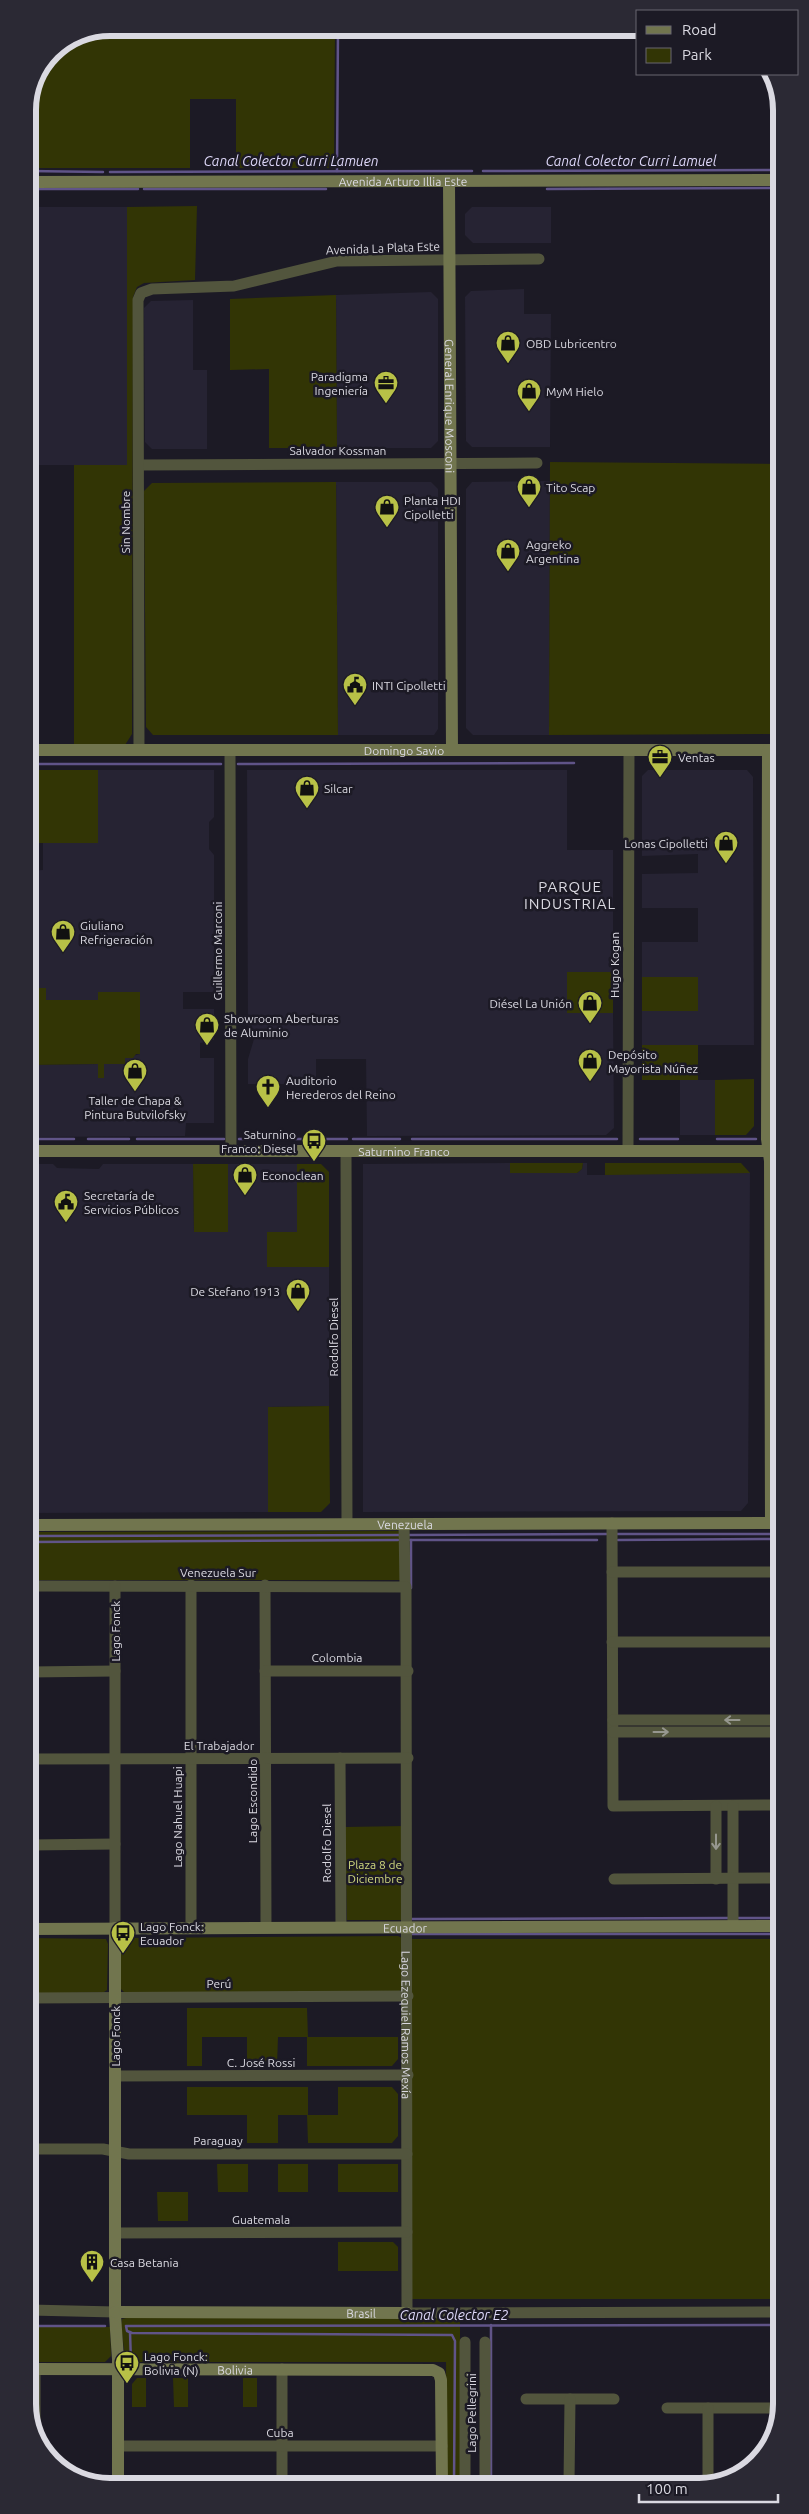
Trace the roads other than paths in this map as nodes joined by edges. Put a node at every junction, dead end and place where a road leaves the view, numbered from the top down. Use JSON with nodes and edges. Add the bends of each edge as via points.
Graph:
{"nodes":[{"id":1,"x":773,"y":180,"type":"edge"},
{"id":2,"x":449,"y":181,"type":"junction"},
{"id":3,"x":36,"y":182,"type":"edge"},
{"id":4,"x":539,"y":259,"type":"dead end"},
{"id":5,"x":449,"y":260,"type":"junction"},
{"id":6,"x":141,"y":293,"type":"joint"},
{"id":7,"x":537,"y":463,"type":"dead end"},
{"id":8,"x":450,"y":464,"type":"junction"},
{"id":9,"x":138,"y":465,"type":"junction"},
{"id":10,"x":36,"y":750,"type":"edge"},
{"id":11,"x":139,"y":750,"type":"junction"},
{"id":12,"x":230,"y":750,"type":"junction"},
{"id":13,"x":452,"y":750,"type":"junction"},
{"id":14,"x":629,"y":750,"type":"junction"},
{"id":15,"x":773,"y":750,"type":"edge"},
{"id":16,"x":773,"y":806,"type":"edge"},
{"id":17,"x":773,"y":1148,"type":"edge"},
{"id":18,"x":36,"y":1151,"type":"edge"},
{"id":19,"x":231,"y":1151,"type":"junction"},
{"id":20,"x":346,"y":1151,"type":"junction"},
{"id":21,"x":628,"y":1151,"type":"junction"},
{"id":22,"x":773,"y":1151,"type":"edge"},
{"id":23,"x":612,"y":1523,"type":"junction"},
{"id":24,"x":773,"y":1523,"type":"edge"},
{"id":25,"x":36,"y":1524,"type":"edge"},
{"id":26,"x":347,"y":1524,"type":"junction"},
{"id":27,"x":404,"y":1524,"type":"junction"},
{"id":28,"x":612,"y":1572,"type":"junction"},
{"id":29,"x":773,"y":1572,"type":"edge"},
{"id":30,"x":191,"y":1585,"type":"junction"},
{"id":31,"x":265,"y":1585,"type":"junction"},
{"id":32,"x":36,"y":1586,"type":"edge"},
{"id":33,"x":115,"y":1586,"type":"junction"},
{"id":34,"x":406,"y":1586,"type":"junction"},
{"id":35,"x":612,"y":1642,"type":"junction"},
{"id":36,"x":773,"y":1642,"type":"edge"},
{"id":37,"x":265,"y":1670,"type":"junction"},
{"id":38,"x":115,"y":1671,"type":"junction"},
{"id":39,"x":408,"y":1671,"type":"junction"},
{"id":40,"x":36,"y":1672,"type":"edge"},
{"id":41,"x":773,"y":1720,"type":"edge"},
{"id":42,"x":613,"y":1726,"type":"junction"},
{"id":43,"x":773,"y":1732,"type":"edge"},
{"id":44,"x":340,"y":1758,"type":"junction"},
{"id":45,"x":408,"y":1758,"type":"junction"},
{"id":46,"x":36,"y":1759,"type":"edge"},
{"id":47,"x":115,"y":1759,"type":"junction"},
{"id":48,"x":191,"y":1759,"type":"junction"},
{"id":49,"x":265,"y":1759,"type":"junction"},
{"id":50,"x":773,"y":1805,"type":"edge"},
{"id":51,"x":716,"y":1806,"type":"junction"},
{"id":52,"x":733,"y":1806,"type":"junction"},
{"id":53,"x":115,"y":1844,"type":"junction"},
{"id":54,"x":36,"y":1845,"type":"edge"},
{"id":55,"x":773,"y":1878,"type":"edge"},
{"id":56,"x":614,"y":1879,"type":"dead end"},
{"id":57,"x":716,"y":1879,"type":"junction"},
{"id":58,"x":733,"y":1879,"type":"junction"},
{"id":59,"x":733,"y":1926,"type":"junction"},
{"id":60,"x":773,"y":1926,"type":"edge"},
{"id":61,"x":341,"y":1927,"type":"junction"},
{"id":62,"x":408,"y":1927,"type":"junction"},
{"id":63,"x":114,"y":1928,"type":"junction"},
{"id":64,"x":191,"y":1928,"type":"junction"},
{"id":65,"x":266,"y":1928,"type":"junction"},
{"id":66,"x":36,"y":1929,"type":"edge"},
{"id":67,"x":408,"y":1996,"type":"junction"},
{"id":68,"x":36,"y":1998,"type":"edge"},
{"id":69,"x":114,"y":1998,"type":"junction"},
{"id":70,"x":408,"y":2075,"type":"junction"},
{"id":71,"x":114,"y":2076,"type":"junction"},
{"id":72,"x":36,"y":2149,"type":"edge"},
{"id":73,"x":114,"y":2151,"type":"junction"},
{"id":74,"x":407,"y":2154,"type":"junction"},
{"id":75,"x":407,"y":2232,"type":"junction"},
{"id":76,"x":114,"y":2233,"type":"junction"},
{"id":77,"x":36,"y":2310,"type":"edge"},
{"id":78,"x":114,"y":2312,"type":"junction"},
{"id":79,"x":773,"y":2312,"type":"edge"},
{"id":80,"x":407,"y":2313,"type":"junction"},
{"id":81,"x":465,"y":2342,"type":"dead end"},
{"id":82,"x":485,"y":2342,"type":"dead end"},
{"id":83,"x":36,"y":2369,"type":"edge"},
{"id":84,"x":118,"y":2369,"type":"junction"},
{"id":85,"x":282,"y":2369,"type":"junction"},
{"id":86,"x":526,"y":2399,"type":"dead end"},
{"id":87,"x":570,"y":2399,"type":"junction"},
{"id":88,"x":614,"y":2399,"type":"dead end"},
{"id":89,"x":668,"y":2408,"type":"dead end"},
{"id":90,"x":708,"y":2408,"type":"junction"},
{"id":91,"x":772,"y":2408,"type":"edge"},
{"id":92,"x":118,"y":2446,"type":"junction"},
{"id":93,"x":282,"y":2446,"type":"junction"},
{"id":94,"x":442,"y":2446,"type":"junction"},
{"id":95,"x":708,"y":2477,"type":"edge"},
{"id":96,"x":118,"y":2478,"type":"edge"},
{"id":97,"x":282,"y":2478,"type":"edge"},
{"id":98,"x":442,"y":2478,"type":"edge"},
{"id":99,"x":465,"y":2478,"type":"edge"},
{"id":100,"x":485,"y":2478,"type":"edge"},
{"id":101,"x":569,"y":2478,"type":"edge"}],
"edges":[{"from":1,"to":2,"type":"street","name":"Avenida Arturo Illia Este"},
{"from":2,"to":3,"type":"street","name":"Avenida Arturo Illia Este"},
{"from":2,"to":5,"type":"street","name":"General Enrique Mosconi"},
{"from":4,"to":5,"type":"street","name":"Avenida La Plata Este"},
{"from":5,"to":6,"type":"street","name":"Avenida La Plata Este","via":[[337,262],[234,286],[152,289]]},
{"from":5,"to":8,"type":"street","name":"General Enrique Mosconi"},
{"from":6,"to":9,"type":"street","name":"Sin Nombre","via":[[138,300]]},
{"from":7,"to":8,"type":"street","name":"Salvador Kossman"},
{"from":8,"to":9,"type":"street","name":"Salvador Kossman"},
{"from":8,"to":13,"type":"street","name":"General Enrique Mosconi"},
{"from":9,"to":11,"type":"street","name":"Sin Nombre"},
{"from":10,"to":11,"type":"street","name":"Domingo Savio"},
{"from":11,"to":12,"type":"street","name":"Domingo Savio"},
{"from":12,"to":13,"type":"street","name":"Domingo Savio"},
{"from":12,"to":19,"type":"street","name":"Guillermo Marconi"},
{"from":13,"to":14,"type":"street","name":"Domingo Savio"},
{"from":14,"to":15,"type":"street","name":"Domingo Savio"},
{"from":14,"to":21,"type":"street","name":"Hugo Kogan"},
{"from":16,"to":17,"type":"street","via":[[767,1139]]},
{"from":18,"to":19,"type":"street","name":"Saturnino Franco"},
{"from":19,"to":20,"type":"street","name":"Saturnino Franco"},
{"from":20,"to":21,"type":"street","name":"Saturnino Franco"},
{"from":20,"to":26,"type":"street","name":"Rodolfo Diesel"},
{"from":21,"to":22,"type":"street","name":"Saturnino Franco"},
{"from":23,"to":24,"type":"street","name":"Venezuela"},
{"from":23,"to":27,"type":"street","name":"Venezuela"},
{"from":23,"to":28,"type":"street"},
{"from":25,"to":26,"type":"street","name":"Venezuela"},
{"from":26,"to":27,"type":"street","name":"Venezuela"},
{"from":27,"to":34,"type":"street","name":"Lago Ezequiel Ramos Mexía"},
{"from":28,"to":29,"type":"street"},
{"from":28,"to":35,"type":"street"},
{"from":30,"to":31,"type":"street","name":"Venezuela Sur"},
{"from":30,"to":33,"type":"street","name":"Venezuela Sur"},
{"from":30,"to":48,"type":"street","name":"Lago Nahuel Huapi"},
{"from":31,"to":34,"type":"street","name":"Venezuela Sur"},
{"from":31,"to":37,"type":"street","name":"Lago Escondido"},
{"from":32,"to":33,"type":"street","name":"Venezuela Sur"},
{"from":33,"to":38,"type":"street","name":"Lago Fonck"},
{"from":34,"to":39,"type":"street","name":"Lago Ezequiel Ramos Mexía"},
{"from":35,"to":36,"type":"street"},
{"from":35,"to":42,"type":"street"},
{"from":37,"to":39,"type":"street","name":"Colombia"},
{"from":37,"to":49,"type":"street","name":"Lago Escondido"},
{"from":38,"to":40,"type":"street"},
{"from":38,"to":47,"type":"street","name":"Lago Fonck"},
{"from":39,"to":45,"type":"street","name":"Lago Ezequiel Ramos Mexía"},
{"from":41,"to":42,"type":"street","one_way":true},
{"from":42,"to":43,"type":"street","one_way":true},
{"from":42,"to":51,"type":"street","via":[[613,1806]]},
{"from":44,"to":45,"type":"street","name":"El Trabajador"},
{"from":44,"to":49,"type":"street","name":"El Trabajador"},
{"from":44,"to":61,"type":"street","name":"Rodolfo Diesel"},
{"from":45,"to":62,"type":"street","name":"Lago Ezequiel Ramos Mexía"},
{"from":46,"to":47,"type":"street","name":"El Trabajador"},
{"from":47,"to":48,"type":"street","name":"El Trabajador"},
{"from":47,"to":53,"type":"street","name":"Lago Fonck"},
{"from":48,"to":49,"type":"street","name":"El Trabajador"},
{"from":48,"to":64,"type":"street","name":"Lago Nahuel Huapi"},
{"from":49,"to":65,"type":"street","name":"Lago Escondido"},
{"from":50,"to":52,"type":"street"},
{"from":51,"to":52,"type":"street"},
{"from":51,"to":57,"type":"street","one_way":true},
{"from":52,"to":58,"type":"street"},
{"from":53,"to":54,"type":"street"},
{"from":53,"to":63,"type":"street","name":"Lago Fonck"},
{"from":55,"to":58,"type":"street"},
{"from":56,"to":57,"type":"street"},
{"from":57,"to":58,"type":"street"},
{"from":58,"to":59,"type":"street"},
{"from":59,"to":60,"type":"street","name":"Ecuador"},
{"from":59,"to":62,"type":"street","name":"Ecuador"},
{"from":61,"to":62,"type":"street","name":"Ecuador"},
{"from":61,"to":65,"type":"street","name":"Ecuador"},
{"from":62,"to":67,"type":"street","name":"Lago Ezequiel Ramos Mexía"},
{"from":63,"to":64,"type":"street","name":"Ecuador"},
{"from":63,"to":66,"type":"street","name":"Ecuador"},
{"from":63,"to":69,"type":"street","name":"Lago Fonck"},
{"from":64,"to":65,"type":"street","name":"Ecuador"},
{"from":67,"to":69,"type":"street","name":"Perú"},
{"from":67,"to":70,"type":"street","name":"Lago Ezequiel Ramos Mexía"},
{"from":68,"to":69,"type":"street","name":"Perú"},
{"from":69,"to":71,"type":"street","name":"Lago Fonck"},
{"from":70,"to":71,"type":"street","name":"C. José Rossi"},
{"from":70,"to":74,"type":"street","name":"Lago Ezequiel Ramos Mexía"},
{"from":71,"to":73,"type":"street","name":"Lago Fonck"},
{"from":72,"to":73,"type":"street","name":"Paraguay","via":[[103,2148]]},
{"from":73,"to":74,"type":"street","name":"Paraguay","via":[[129,2154]]},
{"from":73,"to":76,"type":"street","name":"Lago Fonck"},
{"from":74,"to":75,"type":"street","name":"Lago Ezequiel Ramos Mexía"},
{"from":75,"to":76,"type":"street","name":"Guatemala"},
{"from":75,"to":80,"type":"street","name":"Lago Ezequiel Ramos Mexía"},
{"from":76,"to":78,"type":"street","name":"Lago Fonck"},
{"from":77,"to":78,"type":"street","name":"Brasil"},
{"from":78,"to":80,"type":"street","name":"Brasil"},
{"from":78,"to":84,"type":"street","name":"Lago Fonck"},
{"from":79,"to":80,"type":"street","name":"Brasil"},
{"from":81,"to":99,"type":"street"},
{"from":82,"to":100,"type":"street","name":"Lago Pellegrini"},
{"from":83,"to":84,"type":"street","name":"Bolivia"},
{"from":84,"to":85,"type":"street","name":"Bolivia"},
{"from":84,"to":92,"type":"street","name":"Lago Fonck"},
{"from":85,"to":93,"type":"street"},
{"from":85,"to":94,"type":"street","name":"Bolivia","via":[[429,2369],[439,2373],[442,2380]]},
{"from":86,"to":87,"type":"street"},
{"from":87,"to":88,"type":"street"},
{"from":87,"to":101,"type":"street"},
{"from":89,"to":90,"type":"street"},
{"from":90,"to":91,"type":"street"},
{"from":90,"to":95,"type":"street"},
{"from":92,"to":93,"type":"street","name":"Cuba"},
{"from":92,"to":96,"type":"street","name":"Lago Fonck"},
{"from":93,"to":94,"type":"street","name":"Cuba"},
{"from":93,"to":97,"type":"street"},
{"from":94,"to":98,"type":"street"}]}
